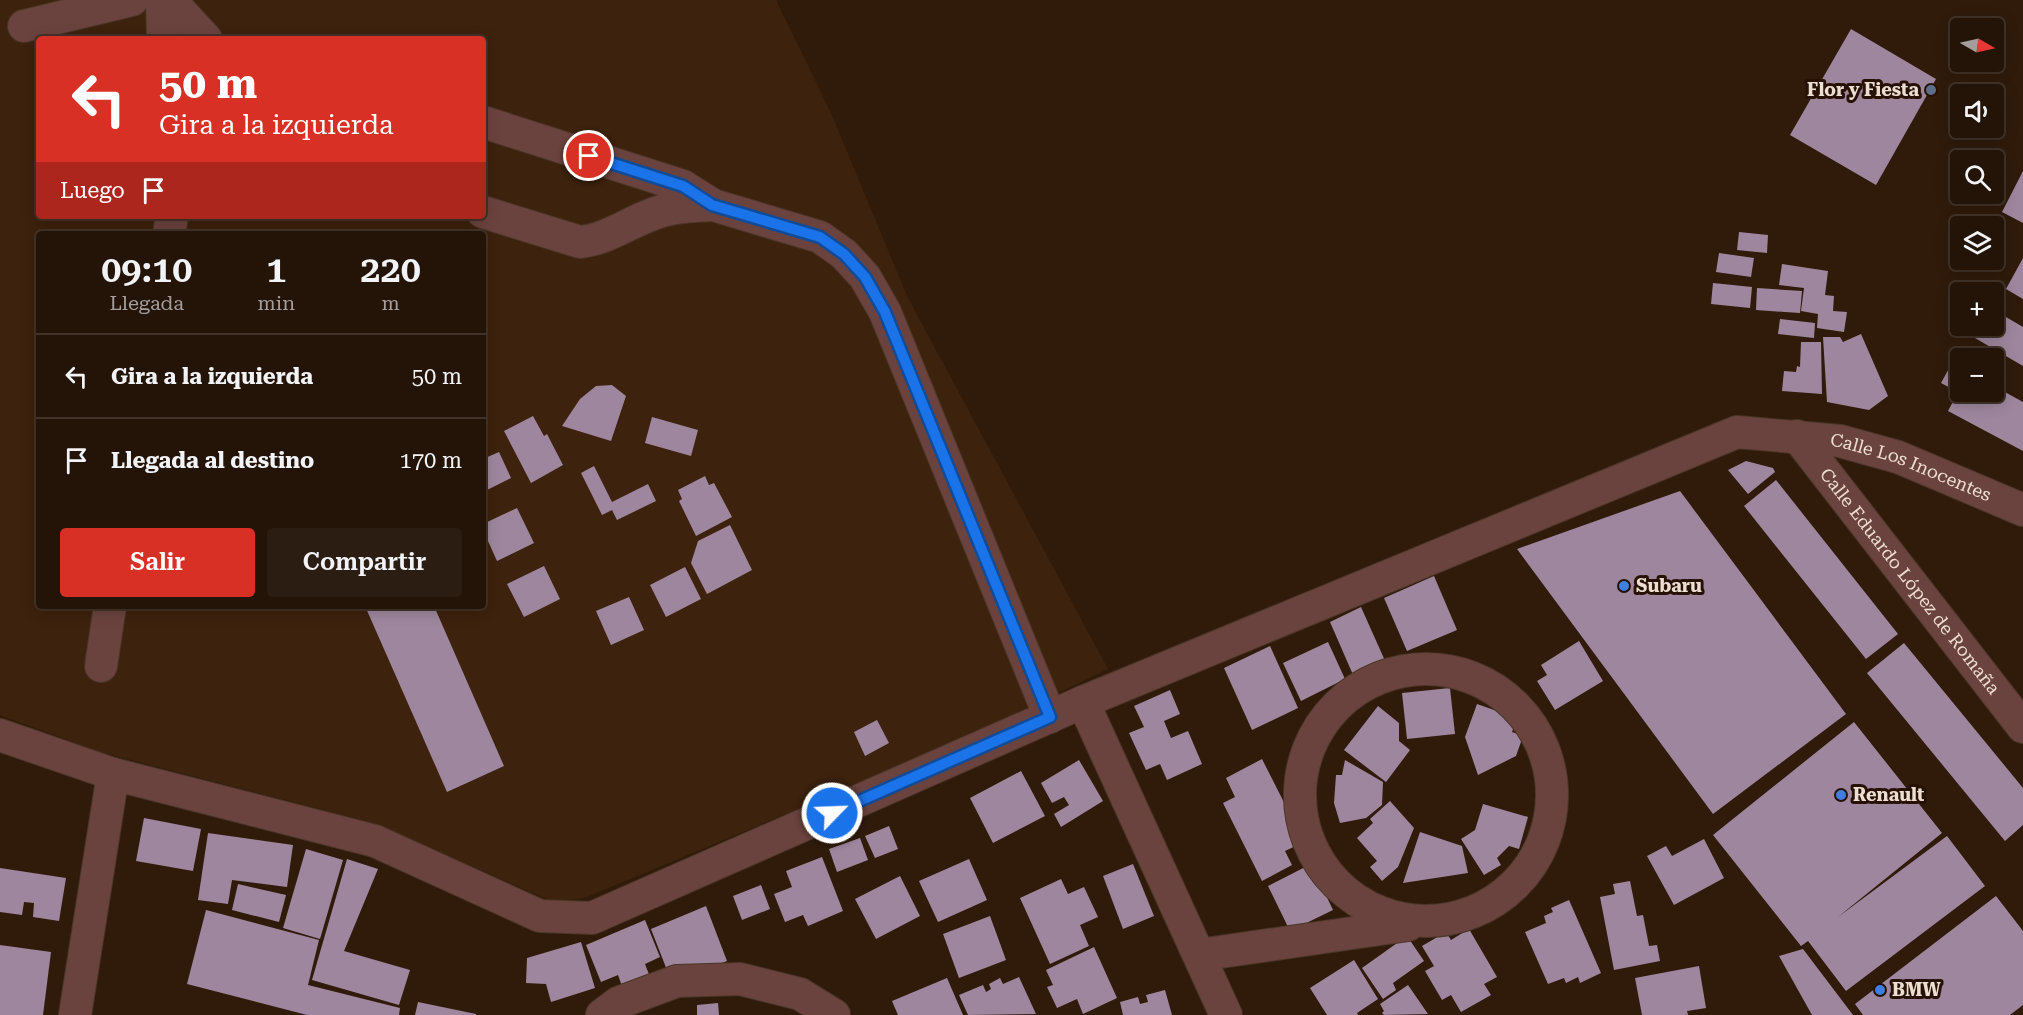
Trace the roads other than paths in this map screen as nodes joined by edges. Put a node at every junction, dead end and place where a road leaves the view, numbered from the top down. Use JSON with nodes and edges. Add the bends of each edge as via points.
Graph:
{"nodes":[{"id":1,"x":132,"y":0,"type":"edge"},
{"id":2,"x":162,"y":0,"type":"edge"},
{"id":3,"x":170,"y":0,"type":"edge"},
{"id":4,"x":24,"y":26,"type":"dead end"},
{"id":5,"x":163,"y":36,"type":"edge"},
{"id":6,"x":203,"y":36,"type":"edge"},
{"id":7,"x":486,"y":123,"type":"edge"},
{"id":8,"x":712,"y":205,"type":"junction"},
{"id":9,"x":486,"y":213,"type":"edge"},
{"id":10,"x":1797,"y":436,"type":"junction"},
{"id":11,"x":2023,"y":510,"type":"edge"},
{"id":12,"x":110,"y":609,"type":"edge"},
{"id":13,"x":101,"y":666,"type":"dead end"},
{"id":14,"x":1083,"y":702,"type":"junction"},
{"id":15,"x":1050,"y":717,"type":"junction"},
{"id":16,"x":2023,"y":727,"type":"edge"},
{"id":17,"x":0,"y":735,"type":"edge"},
{"id":18,"x":113,"y":774,"type":"junction"},
{"id":19,"x":1425,"y":922,"type":"junction"},
{"id":20,"x":1198,"y":955,"type":"junction"},
{"id":21,"x":75,"y":1015,"type":"edge"},
{"id":22,"x":602,"y":1015,"type":"edge"},
{"id":23,"x":834,"y":1015,"type":"edge"},
{"id":24,"x":1226,"y":1015,"type":"edge"}],
"edges":[{"from":1,"to":4,"type":"street"},
{"from":2,"to":5,"type":"street"},
{"from":3,"to":6,"type":"street"},
{"from":7,"to":8,"type":"street","via":[[683,186]]},
{"from":8,"to":9,"type":"street","via":[[663,210],[610,235],[580,242]]},
{"from":8,"to":15,"type":"street","via":[[820,237],[844,254],[865,277],[885,312]]},
{"from":10,"to":11,"type":"street","name":"Calle Los Inocentes","via":[[1840,441],[1898,457]]},
{"from":10,"to":14,"type":"street","name":"Calle Los Inocentes","via":[[1737,432]]},
{"from":10,"to":16,"type":"street","name":"Calle Eduardo López de Romaña"},
{"from":12,"to":13,"type":"street"},
{"from":14,"to":15,"type":"street","name":"Calle Los Inocentes"},
{"from":14,"to":20,"type":"street"},
{"from":15,"to":18,"type":"street","name":"Calle Los Inocentes","via":[[592,918],[540,916],[375,841]]},
{"from":17,"to":18,"type":"street","name":"Calle Los Inocentes"},
{"from":18,"to":21,"type":"street"},
{"from":19,"to":19,"type":"street","via":[[1464,916],[1500,899],[1528,870],[1546,835],[1553,796],[1547,756],[1529,720],[1502,692],[1466,674],[1427,667],[1383,675],[1345,697],[1317,731],[1302,772],[1302,816],[1316,858],[1337,884],[1382,914]]},
{"from":19,"to":20,"type":"street"},
{"from":20,"to":24,"type":"street"},
{"from":22,"to":23,"type":"street","via":[[618,1003],[677,981],[740,979],[800,994]]}]}
